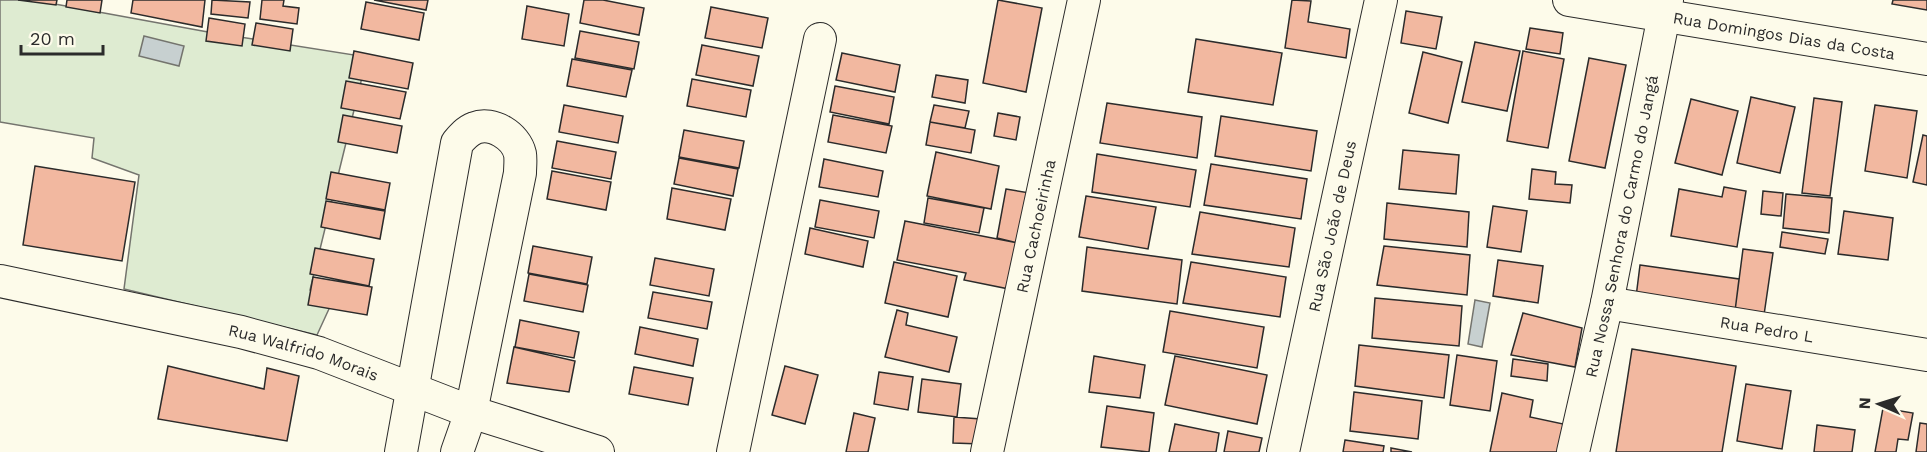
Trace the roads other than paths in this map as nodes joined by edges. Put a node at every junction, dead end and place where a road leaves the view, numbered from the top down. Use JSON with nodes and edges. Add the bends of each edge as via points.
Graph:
{"nodes":[{"id":1,"x":1083,"y":0,"type":"edge"},
{"id":2,"x":1381,"y":0,"type":"edge"},
{"id":3,"x":1569,"y":0,"type":"edge"},
{"id":4,"x":1666,"y":8,"type":"edge"},
{"id":5,"x":820,"y":39,"type":"dead end"},
{"id":6,"x":1927,"y":59,"type":"edge"},
{"id":7,"x":0,"y":281,"type":"edge"},
{"id":8,"x":1607,"y":303,"type":"junction"},
{"id":9,"x":1927,"y":356,"type":"edge"},
{"id":10,"x":412,"y":390,"type":"junction"},
{"id":11,"x":471,"y":412,"type":"junction"},
{"id":12,"x":401,"y":452,"type":"edge"},
{"id":13,"x":457,"y":452,"type":"edge"},
{"id":14,"x":597,"y":452,"type":"edge"},
{"id":15,"x":733,"y":452,"type":"edge"},
{"id":16,"x":987,"y":452,"type":"edge"},
{"id":17,"x":1282,"y":452,"type":"edge"},
{"id":18,"x":1574,"y":452,"type":"edge"}],
"edges":[{"from":1,"to":16,"type":"street","name":"Rua Cachoeirinha"},
{"from":2,"to":17,"type":"street","name":"Rua São João de Deus"},
{"from":3,"to":4,"type":"street","name":"Rua Domingos Dias da Costa"},
{"from":4,"to":6,"type":"street","name":"Rua Domingos Dias da Costa"},
{"from":4,"to":8,"type":"street","name":"Rua Nossa Senhora do Carmo do Jangá"},
{"from":5,"to":15,"type":"street"},
{"from":7,"to":10,"type":"street","name":"Rua Walfrido Morais","via":[[285,344],[319,353]]},
{"from":8,"to":9,"type":"street","name":"Rua Pedro L"},
{"from":8,"to":18,"type":"street","name":"Rua Nossa Senhora do Carmo do Jangá"},
{"from":10,"to":11,"type":"street","name":"Rua Walfrido Morais"},
{"from":10,"to":11,"type":"street","via":[[457,143],[477,126],[490,127],[513,140],[520,153],[520,173]]},
{"from":10,"to":12,"type":"street"},
{"from":11,"to":13,"type":"street"},
{"from":11,"to":14,"type":"street","name":"Rua Walfrido Morais"}]}
